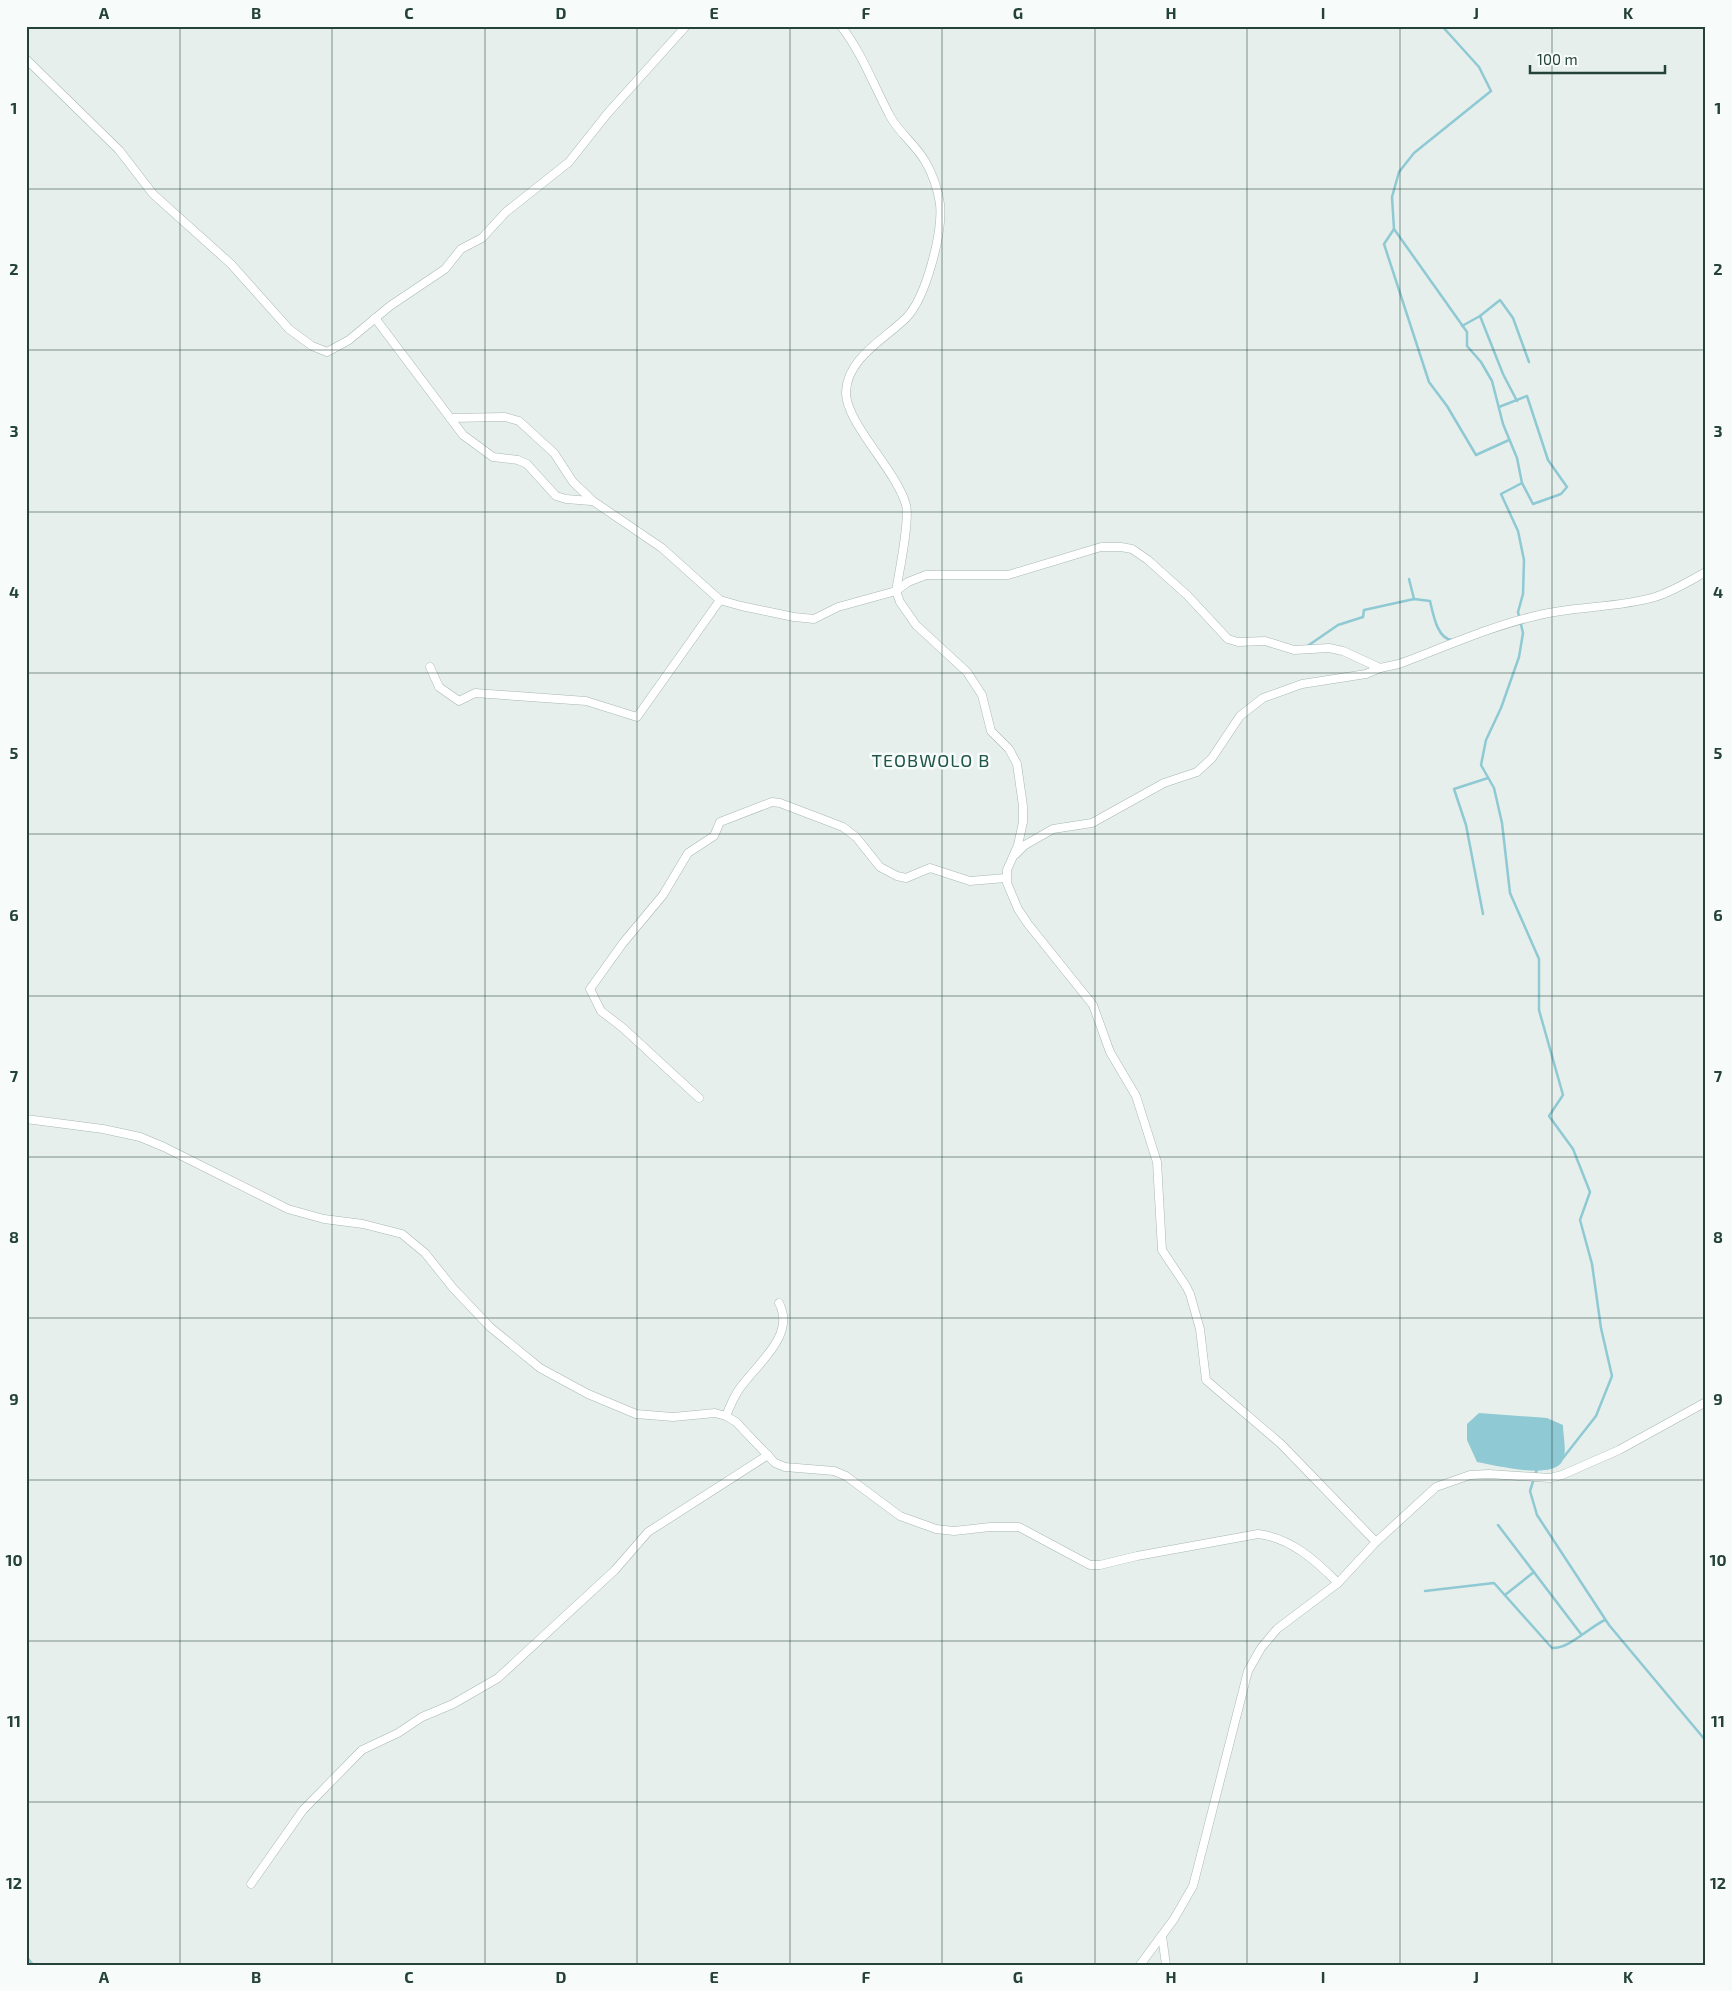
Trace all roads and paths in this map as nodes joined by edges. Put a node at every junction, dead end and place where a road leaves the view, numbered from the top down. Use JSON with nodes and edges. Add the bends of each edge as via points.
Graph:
{"nodes":[{"id":1,"x":686,"y":26,"type":"edge"},
{"id":2,"x":841,"y":26,"type":"edge"},
{"id":3,"x":26,"y":59,"type":"edge"},
{"id":4,"x":375,"y":318,"type":"junction"},
{"id":5,"x":450,"y":418,"type":"junction"},
{"id":6,"x":593,"y":501,"type":"junction"},
{"id":7,"x":1706,"y":572,"type":"edge"},
{"id":8,"x":896,"y":591,"type":"junction"},
{"id":9,"x":720,"y":600,"type":"junction"},
{"id":10,"x":430,"y":667,"type":"dead end"},
{"id":11,"x":1380,"y":668,"type":"junction"},
{"id":12,"x":1011,"y":859,"type":"junction"},
{"id":13,"x":1006,"y":878,"type":"junction"},
{"id":14,"x":699,"y":1098,"type":"dead end"},
{"id":15,"x":26,"y":1120,"type":"edge"},
{"id":16,"x":779,"y":1303,"type":"dead end"},
{"id":17,"x":1706,"y":1402,"type":"edge"},
{"id":18,"x":726,"y":1416,"type":"junction"},
{"id":19,"x":768,"y":1455,"type":"junction"},
{"id":20,"x":1376,"y":1542,"type":"junction"},
{"id":21,"x":1338,"y":1583,"type":"junction"},
{"id":22,"x":251,"y":1884,"type":"dead end"},
{"id":23,"x":1162,"y":1936,"type":"junction"},
{"id":24,"x":1140,"y":1965,"type":"edge"},
{"id":25,"x":1166,"y":1965,"type":"edge"}],
"edges":[{"from":1,"to":4,"type":"street","via":[[569,162],[506,212],[482,238],[461,249],[445,269]]},
{"from":2,"to":8,"type":"street","via":[[893,122],[926,162],[940,203],[934,252],[916,304],[907,317],[863,356],[847,381],[846,401],[852,414],[897,485],[907,508]]},
{"from":3,"to":4,"type":"street","via":[[119,150],[153,194],[230,264],[297,336],[322,351],[331,352]]},
{"from":4,"to":5,"type":"street"},
{"from":5,"to":6,"type":"street","via":[[463,435],[493,457],[528,464],[556,496]]},
{"from":5,"to":6,"type":"street","via":[[505,416],[519,421],[554,453],[573,482]]},
{"from":6,"to":9,"type":"street","via":[[662,548]]},
{"from":7,"to":11,"type":"street","via":[[1652,598],[1526,618]]},
{"from":8,"to":9,"type":"street","via":[[838,607],[814,619],[766,612]]},
{"from":8,"to":11,"type":"street","via":[[926,575],[1008,575],[1101,547],[1122,546],[1148,560],[1228,639],[1265,641],[1294,650],[1329,648]]},
{"from":8,"to":12,"type":"street","via":[[916,625],[958,661],[971,678],[985,703],[991,731],[1009,749],[1017,764],[1023,822]]},
{"from":9,"to":10,"type":"street","via":[[637,717],[586,702],[475,693],[459,701],[439,687]]},
{"from":11,"to":12,"type":"street","via":[[1358,676],[1308,683],[1263,698],[1240,716],[1212,758],[1197,772],[1164,783],[1092,823],[1061,827],[1043,834]]},
{"from":12,"to":13,"type":"street"},
{"from":13,"to":14,"type":"street","via":[[970,881],[930,868],[911,876],[897,876],[880,867],[843,827],[780,802],[772,802],[720,822],[714,836],[688,853],[650,913],[623,943],[590,989],[601,1011]]},
{"from":13,"to":20,"type":"street","via":[[1011,895],[1028,924],[1092,1005],[1110,1052],[1136,1096],[1157,1162],[1162,1250],[1190,1294],[1200,1329],[1206,1380],[1281,1444]]},
{"from":15,"to":18,"type":"street","via":[[140,1137],[288,1209],[402,1234],[425,1253],[490,1327],[548,1372],[588,1394],[636,1414]]},
{"from":16,"to":18,"type":"street","via":[[785,1314],[781,1335],[740,1387]]},
{"from":17,"to":20,"type":"street","via":[[1619,1450],[1562,1475],[1550,1478],[1489,1474],[1453,1479],[1422,1498]]},
{"from":18,"to":19,"type":"street"},
{"from":19,"to":21,"type":"street","via":[[775,1463],[785,1466],[834,1471],[846,1476],[893,1512],[927,1526],[954,1531],[1019,1527],[1090,1565],[1258,1534],[1272,1536],[1305,1553]]},
{"from":19,"to":22,"type":"street","via":[[648,1532],[614,1570],[498,1678],[362,1750],[303,1810]]},
{"from":20,"to":21,"type":"street"},
{"from":21,"to":23,"type":"street","via":[[1277,1629],[1253,1661],[1193,1886]]},
{"from":23,"to":24,"type":"street"},
{"from":23,"to":25,"type":"street"}]}
